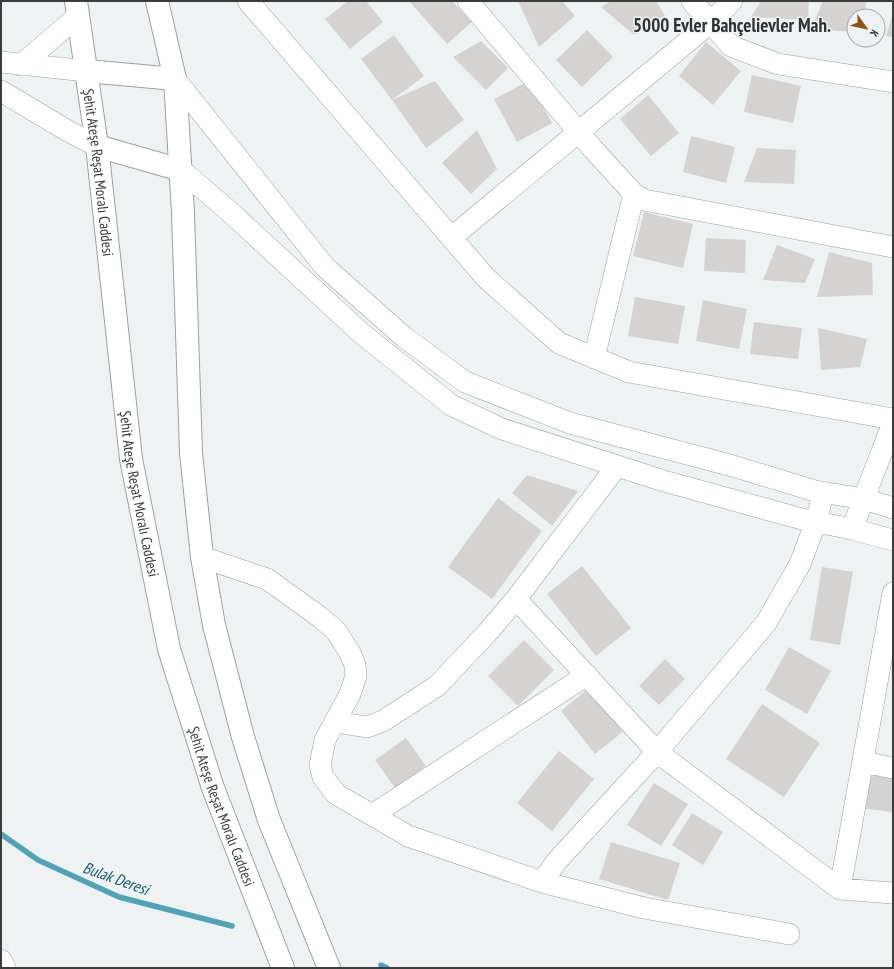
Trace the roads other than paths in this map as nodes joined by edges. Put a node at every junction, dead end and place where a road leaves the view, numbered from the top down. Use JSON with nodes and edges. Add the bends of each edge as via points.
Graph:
{"nodes":[{"id":1,"x":157,"y":1,"type":"edge"},
{"id":2,"x":248,"y":1,"type":"edge"},
{"id":3,"x":468,"y":1,"type":"edge"},
{"id":4,"x":692,"y":1,"type":"edge"},
{"id":5,"x":732,"y":1,"type":"edge"},
{"id":6,"x":77,"y":9,"type":"edge"},
{"id":7,"x":710,"y":23,"type":"junction"},
{"id":8,"x":1,"y":62,"type":"edge"},
{"id":9,"x":21,"y":65,"type":"junction"},
{"id":10,"x":87,"y":71,"type":"junction"},
{"id":11,"x":175,"y":79,"type":"junction"},
{"id":12,"x":893,"y":82,"type":"edge"},
{"id":13,"x":1,"y":91,"type":"edge"},
{"id":14,"x":578,"y":132,"type":"junction"},
{"id":15,"x":97,"y":146,"type":"junction"},
{"id":16,"x":181,"y":170,"type":"junction"},
{"id":17,"x":634,"y":194,"type":"junction"},
{"id":18,"x":452,"y":238,"type":"junction"},
{"id":19,"x":893,"y":247,"type":"edge"},
{"id":20,"x":594,"y":358,"type":"junction"},
{"id":21,"x":893,"y":419,"type":"edge"},
{"id":22,"x":893,"y":423,"type":"edge"},
{"id":23,"x":617,"y":466,"type":"junction"},
{"id":24,"x":823,"y":493,"type":"junction"},
{"id":25,"x":864,"y":499,"type":"junction"},
{"id":26,"x":893,"y":508,"type":"edge"},
{"id":27,"x":816,"y":522,"type":"junction"},
{"id":28,"x":852,"y":528,"type":"junction"},
{"id":29,"x":893,"y":540,"type":"edge"},
{"id":30,"x":202,"y":557,"type":"junction"},
{"id":31,"x":893,"y":593,"type":"edge"},
{"id":32,"x":516,"y":599,"type":"junction"},
{"id":33,"x":587,"y":675,"type":"junction"},
{"id":34,"x":335,"y":722,"type":"junction"},
{"id":35,"x":657,"y":752,"type":"junction"},
{"id":36,"x":862,"y":762,"type":"junction"},
{"id":37,"x":893,"y":768,"type":"edge"},
{"id":38,"x":372,"y":815,"type":"junction"},
{"id":39,"x":542,"y":882,"type":"junction"},
{"id":40,"x":840,"y":889,"type":"junction"},
{"id":41,"x":893,"y":893,"type":"edge"},
{"id":42,"x":789,"y":934,"type":"dead end"},
{"id":43,"x":1,"y":960,"type":"edge"},
{"id":44,"x":5,"y":968,"type":"edge"},
{"id":45,"x":283,"y":968,"type":"edge"},
{"id":46,"x":329,"y":968,"type":"edge"}],
"edges":[{"from":1,"to":11,"type":"main road"},
{"from":2,"to":18,"type":"street"},
{"from":3,"to":14,"type":"street"},
{"from":4,"to":7,"type":"street"},
{"from":5,"to":7,"type":"street"},
{"from":6,"to":9,"type":"street"},
{"from":6,"to":10,"type":"main road","name":"Şehit Ateşe Reşat Moralı Caddesi"},
{"from":7,"to":12,"type":"street","via":[[731,46],[778,64]]},
{"from":7,"to":14,"type":"street"},
{"from":8,"to":9,"type":"street"},
{"from":9,"to":10,"type":"street"},
{"from":10,"to":11,"type":"main road"},
{"from":10,"to":15,"type":"main road","name":"Şehit Ateşe Reşat Moralı Caddesi"},
{"from":11,"to":16,"type":"main road"},
{"from":11,"to":24,"type":"street","via":[[325,267],[404,337],[465,382],[570,423]]},
{"from":13,"to":15,"type":"street"},
{"from":14,"to":17,"type":"street"},
{"from":14,"to":18,"type":"street"},
{"from":15,"to":16,"type":"main road"},
{"from":15,"to":45,"type":"main road","name":"Şehit Ateşe Reşat Moralı Caddesi","via":[[131,459],[169,649],[213,788]]},
{"from":16,"to":23,"type":"street","via":[[361,333],[451,405],[502,429]]},
{"from":16,"to":30,"type":"main road","via":[[191,453]]},
{"from":17,"to":19,"type":"street","via":[[644,200]]},
{"from":17,"to":20,"type":"street"},
{"from":18,"to":20,"type":"street","via":[[486,278],[559,343]]},
{"from":20,"to":21,"type":"street","via":[[629,372]]},
{"from":22,"to":25,"type":"street"},
{"from":23,"to":27,"type":"street"},
{"from":23,"to":32,"type":"street"},
{"from":24,"to":25,"type":"street"},
{"from":24,"to":27,"type":"street"},
{"from":25,"to":26,"type":"street"},
{"from":25,"to":28,"type":"street"},
{"from":27,"to":28,"type":"street"},
{"from":27,"to":35,"type":"street","via":[[800,564],[766,623]]},
{"from":28,"to":29,"type":"street"},
{"from":30,"to":34,"type":"street","via":[[267,579],[336,631],[350,653],[356,676],[350,694]]},
{"from":30,"to":46,"type":"main road","via":[[214,625],[243,737],[264,805]]},
{"from":31,"to":36,"type":"street"},
{"from":32,"to":33,"type":"street"},
{"from":32,"to":34,"type":"street","via":[[437,686],[383,721],[367,727]]},
{"from":33,"to":35,"type":"street"},
{"from":33,"to":38,"type":"street"},
{"from":34,"to":38,"type":"street","via":[[322,750],[320,765],[323,777],[336,794]]},
{"from":35,"to":39,"type":"street","via":[[556,862]]},
{"from":35,"to":40,"type":"street"},
{"from":36,"to":37,"type":"street"},
{"from":36,"to":40,"type":"street"},
{"from":38,"to":39,"type":"street","via":[[408,836]]},
{"from":39,"to":42,"type":"street","via":[[644,908]]},
{"from":40,"to":41,"type":"street"},
{"from":43,"to":44,"type":"street"}]}
